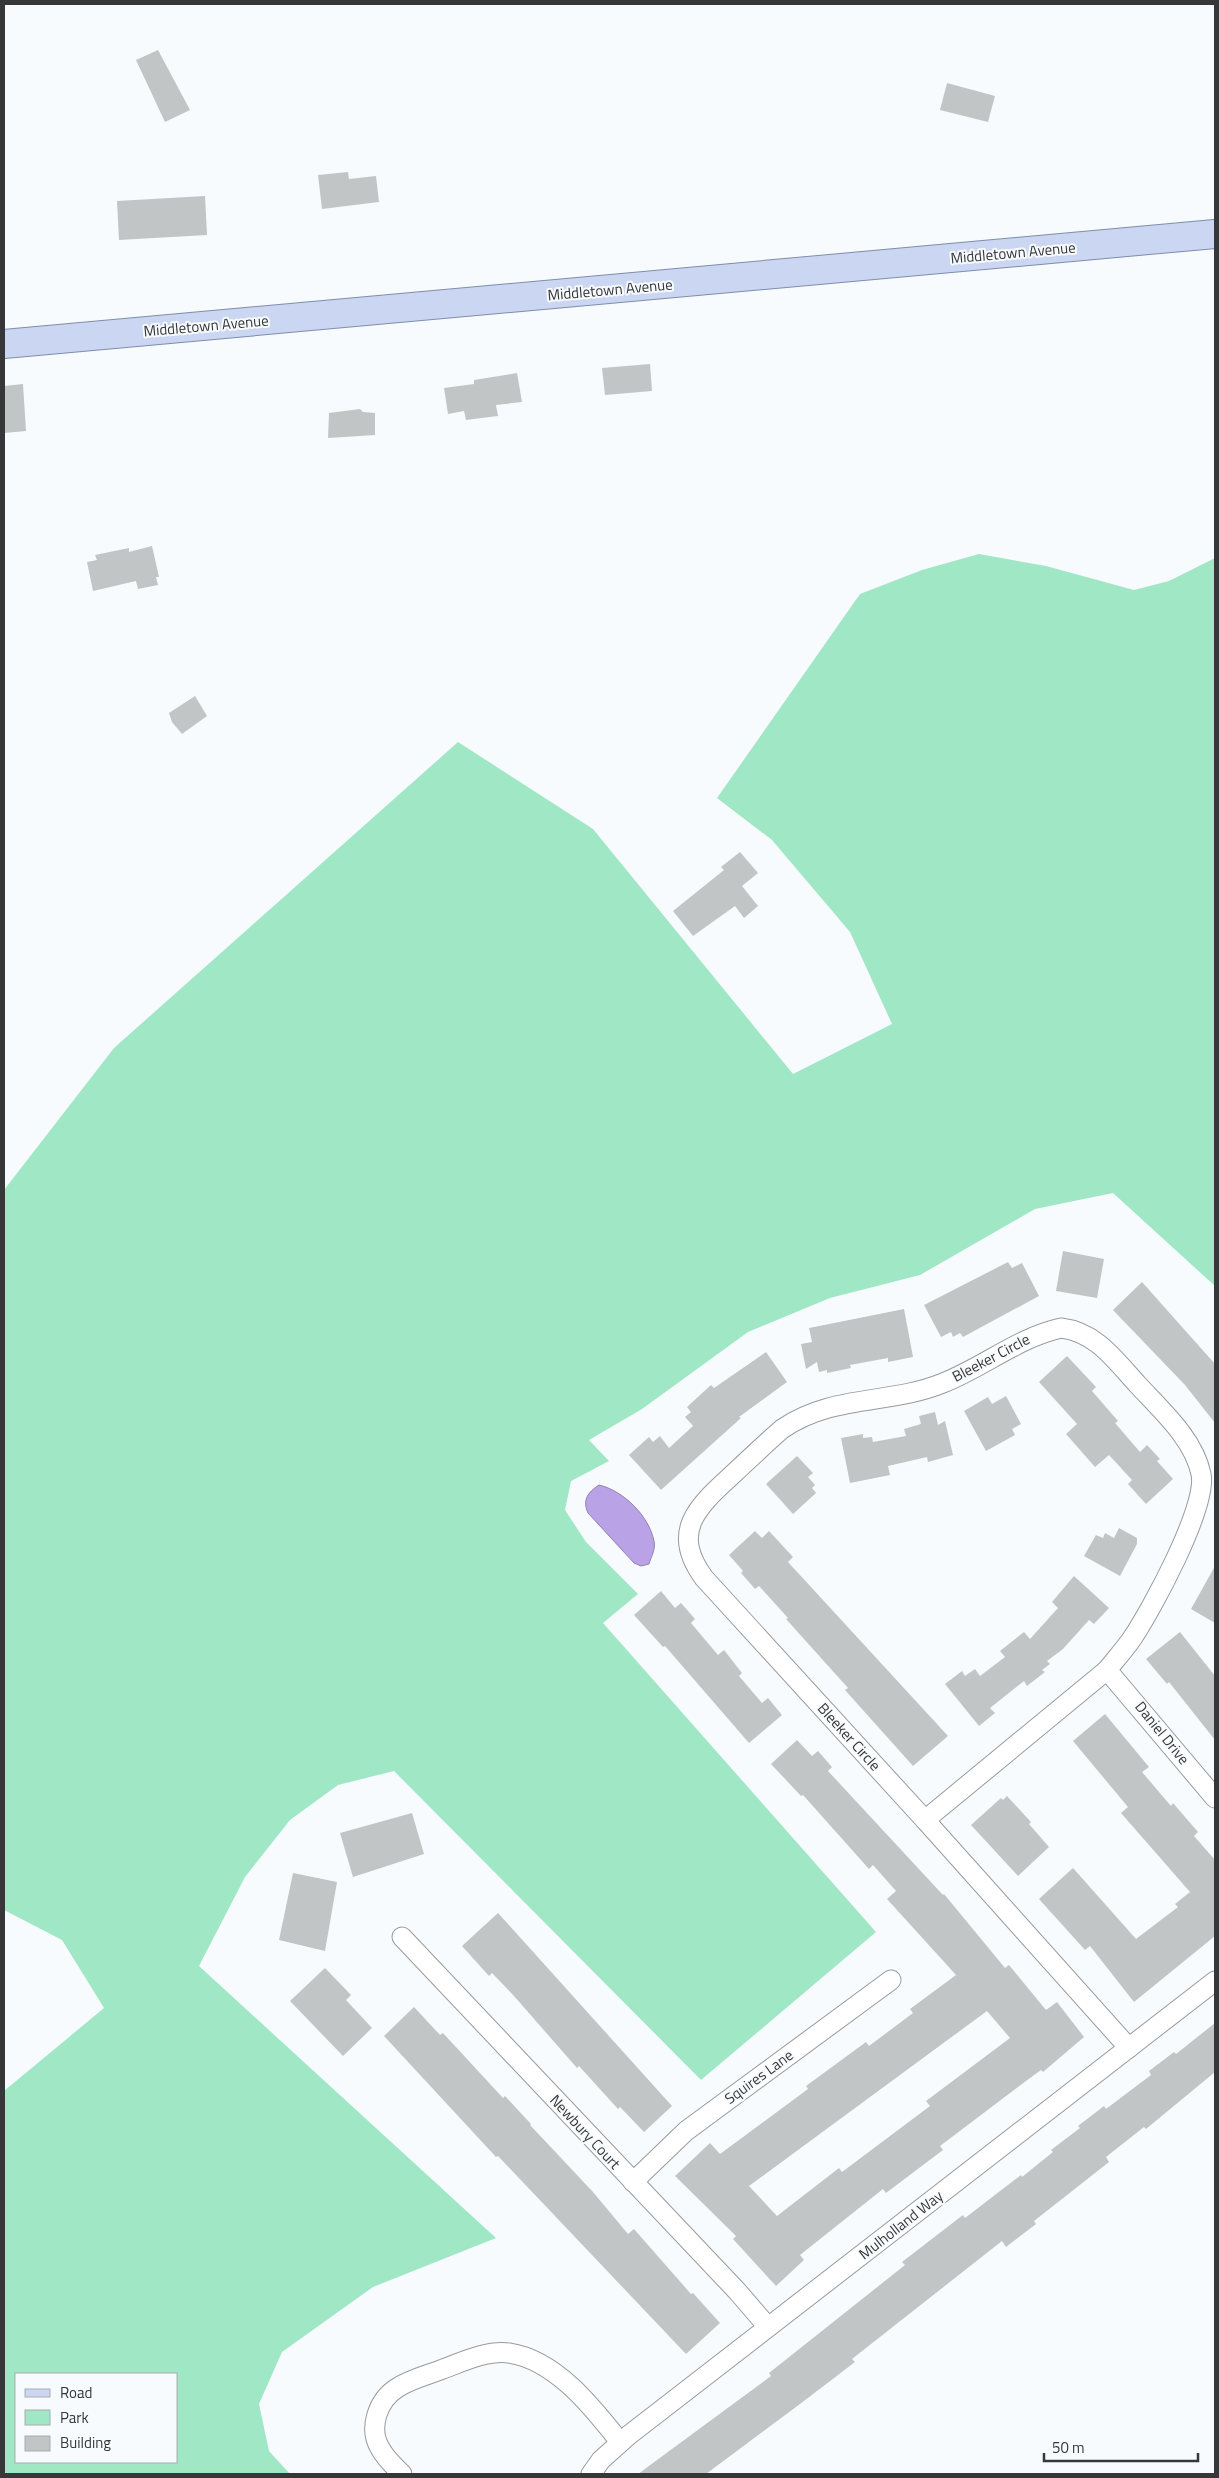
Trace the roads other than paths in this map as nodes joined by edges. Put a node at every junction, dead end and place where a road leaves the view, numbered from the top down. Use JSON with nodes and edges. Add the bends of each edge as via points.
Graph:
{"nodes":[{"id":1,"x":1215,"y":234,"type":"edge"},
{"id":2,"x":4,"y":344,"type":"edge"},
{"id":3,"x":1107,"y":1670,"type":"junction"},
{"id":4,"x":1215,"y":1798,"type":"edge"},
{"id":5,"x":925,"y":1820,"type":"junction"},
{"id":6,"x":402,"y":1937,"type":"dead end"},
{"id":7,"x":891,"y":1980,"type":"dead end"},
{"id":8,"x":1215,"y":1981,"type":"edge"},
{"id":9,"x":1128,"y":2048,"type":"junction"},
{"id":10,"x":632,"y":2182,"type":"junction"},
{"id":11,"x":768,"y":2327,"type":"junction"},
{"id":12,"x":620,"y":2442,"type":"junction"},
{"id":13,"x":402,"y":2474,"type":"edge"},
{"id":14,"x":591,"y":2474,"type":"edge"}],
"edges":[{"from":1,"to":2,"type":"main road","name":"Middletown Avenue"},
{"from":3,"to":4,"type":"street","name":"Daniel Drive"},
{"from":3,"to":5,"type":"street","name":"Bleeker Circle"},
{"from":3,"to":5,"type":"street","name":"Bleeker Circle","via":[[1130,1642],[1148,1611],[1189,1529],[1200,1502],[1202,1486],[1196,1458],[1181,1434],[1097,1342],[1076,1330],[1061,1328],[1043,1332],[943,1383],[924,1390],[847,1402],[811,1412],[782,1429],[696,1511],[688,1532],[692,1556],[704,1578]]},
{"from":5,"to":9,"type":"street","name":"Bleeker Circle"},
{"from":6,"to":10,"type":"street","name":"Newbury Court"},
{"from":7,"to":10,"type":"street","name":"Squires Lane","via":[[686,2131]]},
{"from":8,"to":9,"type":"street","name":"Mulholland Way"},
{"from":9,"to":11,"type":"street","name":"Mulholland Way"},
{"from":10,"to":11,"type":"street","name":"Newbury Court"},
{"from":11,"to":12,"type":"street","name":"Mulholland Way"},
{"from":12,"to":13,"type":"street","via":[[586,2403],[549,2369],[508,2353],[487,2355],[405,2384],[388,2394],[382,2402],[375,2426],[376,2438],[380,2448]]},
{"from":12,"to":14,"type":"street","name":"Mulholland Way"}]}
